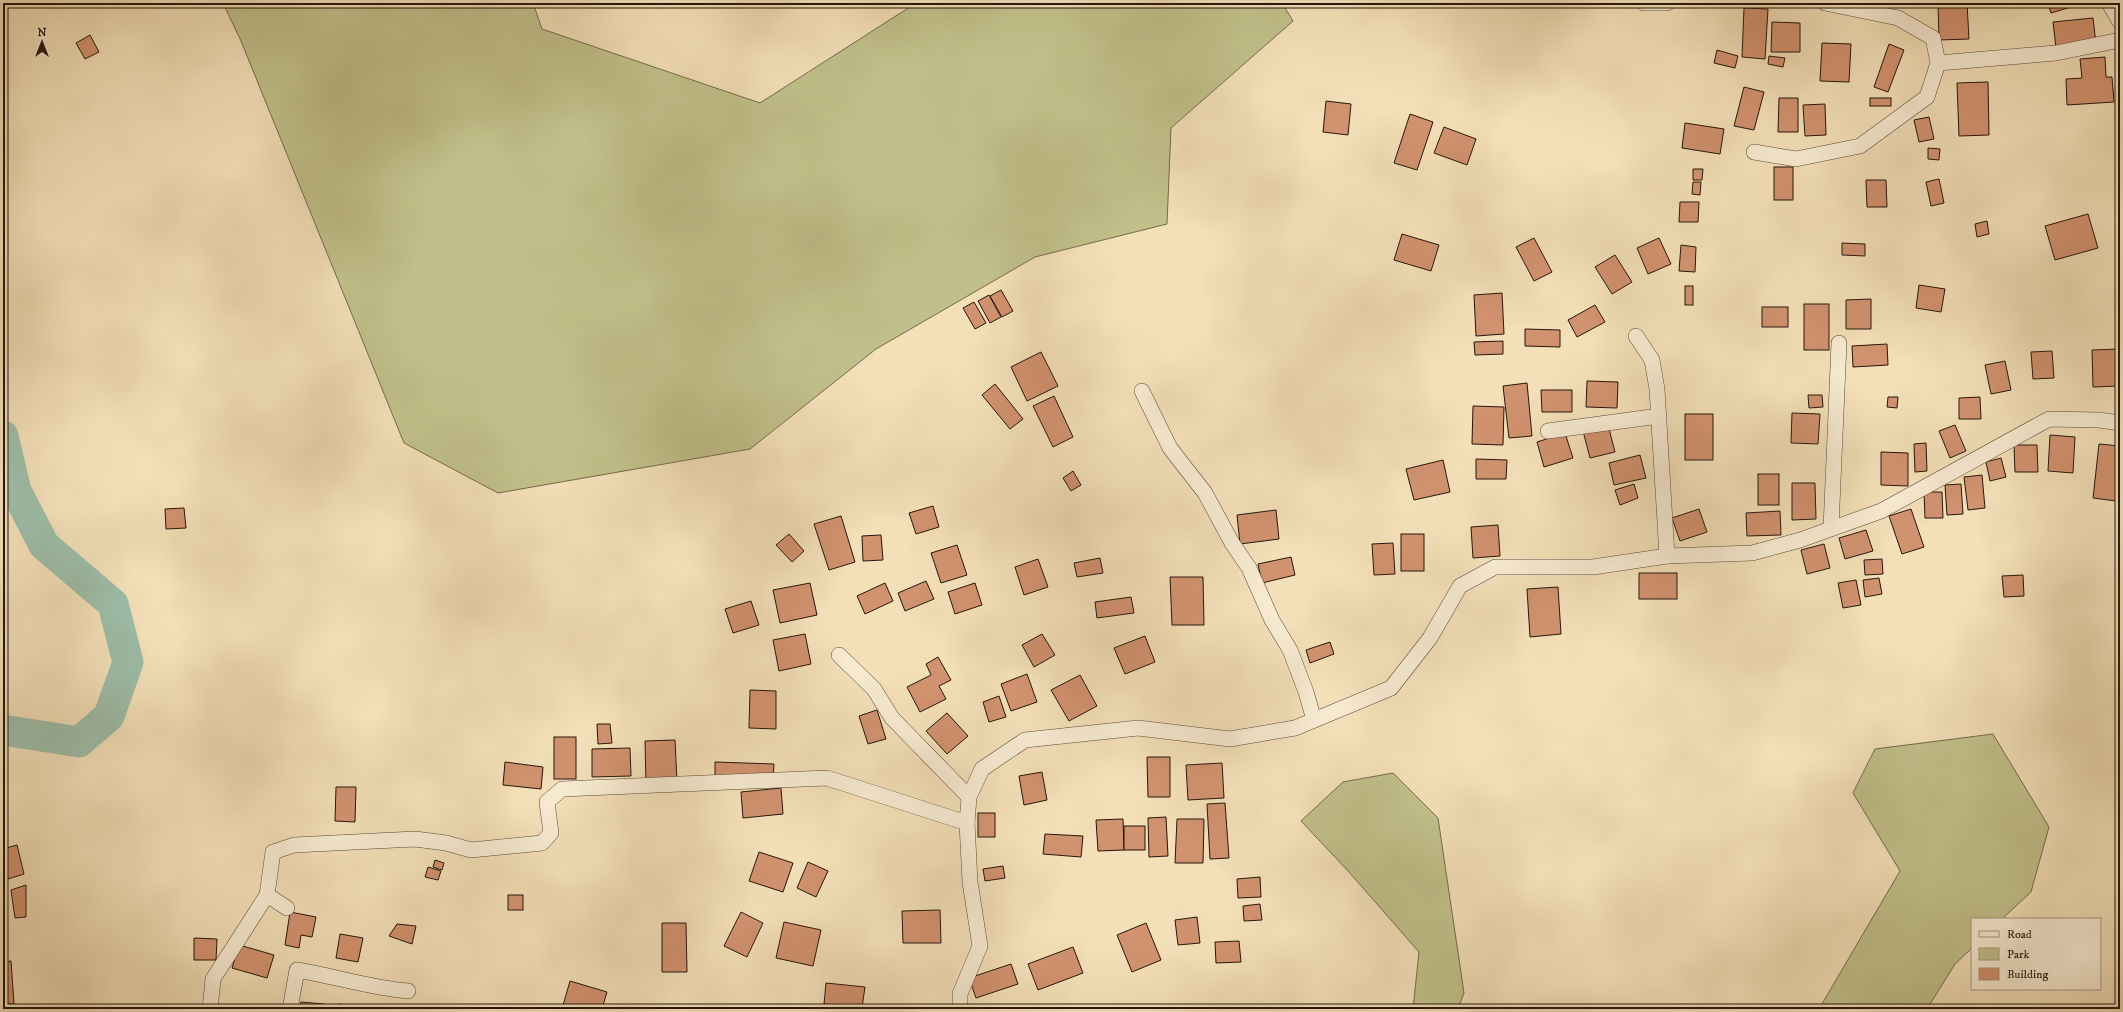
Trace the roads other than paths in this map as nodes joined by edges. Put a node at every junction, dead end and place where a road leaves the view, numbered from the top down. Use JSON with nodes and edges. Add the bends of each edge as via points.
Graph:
{"nodes":[{"id":1,"x":1644,"y":3,"type":"edge"},
{"id":2,"x":1667,"y":3,"type":"edge"},
{"id":3,"x":1824,"y":3,"type":"edge"},
{"id":4,"x":2109,"y":3,"type":"edge"},
{"id":5,"x":2120,"y":22,"type":"edge"},
{"id":6,"x":2120,"y":40,"type":"edge"},
{"id":7,"x":1938,"y":63,"type":"junction"},
{"id":8,"x":1754,"y":152,"type":"dead end"},
{"id":9,"x":1636,"y":336,"type":"dead end"},
{"id":10,"x":1839,"y":343,"type":"dead end"},
{"id":11,"x":1142,"y":391,"type":"dead end"},
{"id":12,"x":1659,"y":416,"type":"junction"},
{"id":13,"x":2120,"y":423,"type":"edge"},
{"id":14,"x":1548,"y":431,"type":"dead end"},
{"id":15,"x":1831,"y":528,"type":"junction"},
{"id":16,"x":1667,"y":556,"type":"junction"},
{"id":17,"x":839,"y":655,"type":"dead end"},
{"id":18,"x":1314,"y":720,"type":"junction"},
{"id":19,"x":969,"y":797,"type":"junction"},
{"id":20,"x":967,"y":823,"type":"junction"},
{"id":21,"x":267,"y":895,"type":"junction"},
{"id":22,"x":287,"y":908,"type":"dead end"},
{"id":23,"x":408,"y":991,"type":"dead end"},
{"id":24,"x":210,"y":1009,"type":"edge"},
{"id":25,"x":290,"y":1009,"type":"edge"},
{"id":26,"x":960,"y":1009,"type":"edge"}],
"edges":[{"from":1,"to":2,"type":"street"},
{"from":3,"to":7,"type":"street","via":[[1898,18],[1933,38]]},
{"from":4,"to":5,"type":"street"},
{"from":6,"to":7,"type":"street","via":[[2056,54]]},
{"from":7,"to":8,"type":"street","via":[[1927,97],[1860,146],[1796,160]]},
{"from":9,"to":12,"type":"street","via":[[1652,360]]},
{"from":10,"to":15,"type":"street"},
{"from":11,"to":18,"type":"street","via":[[1170,448],[1205,493],[1232,543],[1249,568],[1272,620],[1290,650]]},
{"from":12,"to":14,"type":"street"},
{"from":12,"to":16,"type":"street"},
{"from":13,"to":15,"type":"street","via":[[2100,420],[2049,420],[1881,511]]},
{"from":15,"to":16,"type":"street","via":[[1800,540],[1752,553]]},
{"from":16,"to":18,"type":"street","via":[[1593,567],[1495,567],[1460,586],[1430,638],[1391,688]]},
{"from":17,"to":19,"type":"street","via":[[874,689],[892,718]]},
{"from":18,"to":19,"type":"street","via":[[1295,728],[1230,739],[1138,728],[1025,740],[982,769]]},
{"from":19,"to":20,"type":"street"},
{"from":20,"to":21,"type":"street","via":[[827,778],[562,789],[547,802],[550,834],[542,843],[471,850],[446,842],[415,839],[294,845],[273,852]]},
{"from":20,"to":26,"type":"street","via":[[970,882],[980,946],[960,994]]},
{"from":21,"to":22,"type":"street"},
{"from":21,"to":24,"type":"street","via":[[213,979]]},
{"from":23,"to":25,"type":"street","via":[[381,989],[325,974],[297,970]]}]}
